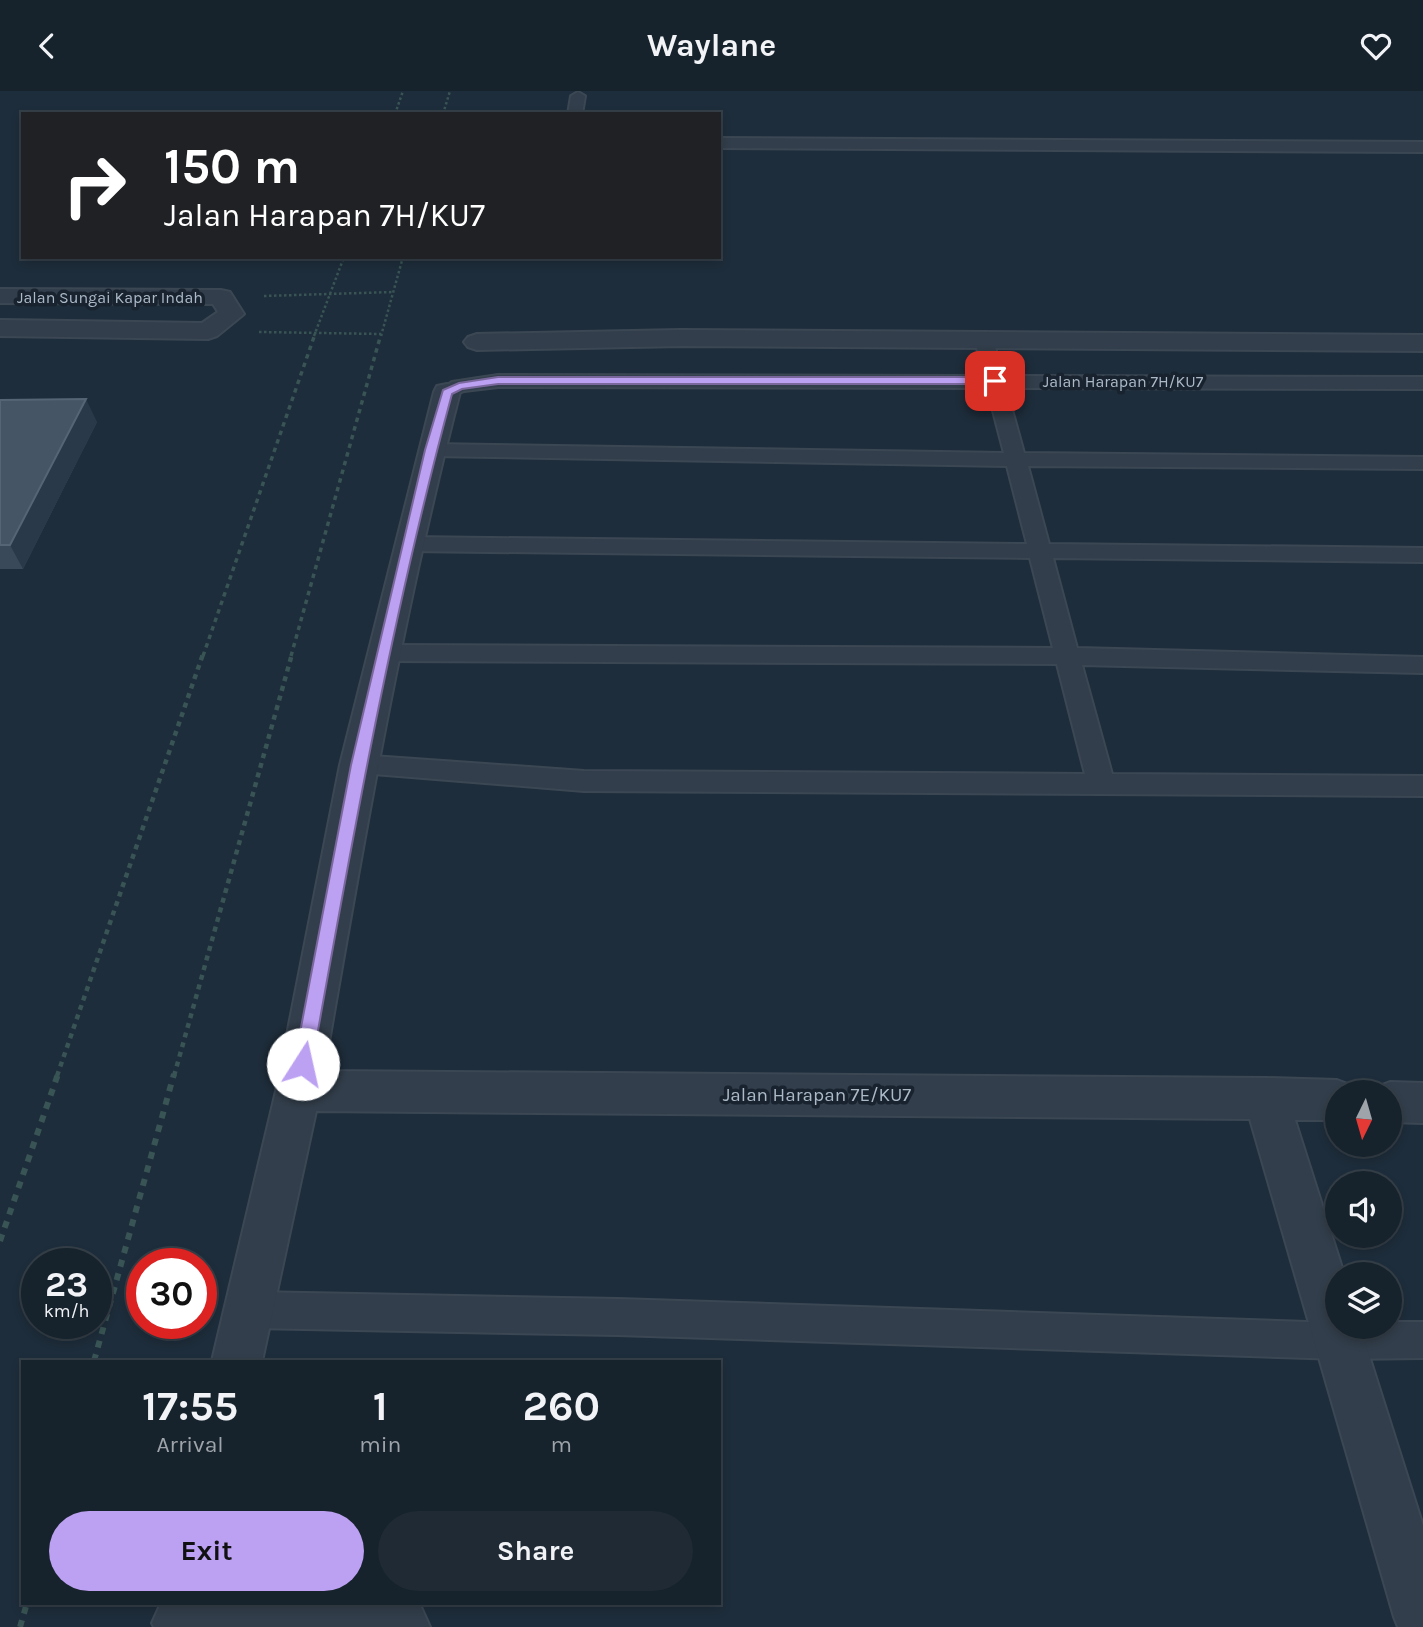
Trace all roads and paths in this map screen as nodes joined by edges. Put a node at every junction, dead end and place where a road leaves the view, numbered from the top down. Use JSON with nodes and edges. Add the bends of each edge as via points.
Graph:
{"nodes":[{"id":1,"x":403,"y":91,"type":"edge"},
{"id":2,"x":450,"y":91,"type":"edge"},
{"id":3,"x":578,"y":96,"type":"dead end"},
{"id":4,"x":396,"y":112,"type":"edge"},
{"id":5,"x":444,"y":112,"type":"edge"},
{"id":6,"x":575,"y":112,"type":"edge"},
{"id":7,"x":721,"y":143,"type":"edge"},
{"id":8,"x":1423,"y":147,"type":"edge"},
{"id":9,"x":343,"y":259,"type":"edge"},
{"id":10,"x":402,"y":259,"type":"edge"},
{"id":11,"x":393,"y":292,"type":"junction"},
{"id":12,"x":332,"y":293,"type":"junction"},
{"id":13,"x":0,"y":296,"type":"edge"},
{"id":14,"x":221,"y":297,"type":"junction"},
{"id":15,"x":0,"y":328,"type":"edge"},
{"id":16,"x":208,"y":331,"type":"junction"},
{"id":17,"x":315,"y":333,"type":"junction"},
{"id":18,"x":381,"y":334,"type":"junction"},
{"id":19,"x":985,"y":340,"type":"junction"},
{"id":20,"x":477,"y":342,"type":"dead end"},
{"id":21,"x":1423,"y":343,"type":"edge"},
{"id":22,"x":995,"y":381,"type":"junction"},
{"id":23,"x":1423,"y":383,"type":"edge"},
{"id":24,"x":447,"y":393,"type":"joint"},
{"id":25,"x":431,"y":450,"type":"junction"},
{"id":26,"x":1016,"y":458,"type":"junction"},
{"id":27,"x":1423,"y":463,"type":"edge"},
{"id":28,"x":410,"y":544,"type":"junction"},
{"id":29,"x":1040,"y":551,"type":"junction"},
{"id":30,"x":1423,"y":555,"type":"edge"},
{"id":31,"x":384,"y":653,"type":"junction"},
{"id":32,"x":1067,"y":656,"type":"junction"},
{"id":33,"x":1423,"y":665,"type":"edge"},
{"id":34,"x":358,"y":765,"type":"junction"},
{"id":35,"x":1101,"y":783,"type":"junction"},
{"id":36,"x":1423,"y":786,"type":"edge"},
{"id":37,"x":298,"y":1091,"type":"junction"},
{"id":38,"x":1266,"y":1098,"type":"junction"},
{"id":39,"x":1325,"y":1100,"type":"edge"},
{"id":40,"x":1402,"y":1102,"type":"edge"},
{"id":41,"x":1423,"y":1103,"type":"edge"},
{"id":42,"x":0,"y":1241,"type":"edge"},
{"id":43,"x":248,"y":1310,"type":"junction"},
{"id":44,"x":1423,"y":1340,"type":"edge"},
{"id":45,"x":1340,"y":1341,"type":"junction"},
{"id":46,"x":94,"y":1360,"type":"edge"},
{"id":47,"x":237,"y":1360,"type":"edge"},
{"id":48,"x":26,"y":1605,"type":"edge"},
{"id":49,"x":1423,"y":1617,"type":"edge"},
{"id":50,"x":182,"y":1618,"type":"edge"},
{"id":51,"x":20,"y":1627,"type":"edge"},
{"id":52,"x":401,"y":1627,"type":"edge"}],
"edges":[{"from":1,"to":4,"type":"path"},
{"from":2,"to":5,"type":"path"},
{"from":3,"to":6,"type":"lane"},
{"from":7,"to":8,"type":"lane"},
{"from":9,"to":12,"type":"path"},
{"from":10,"to":11,"type":"path"},
{"from":11,"to":12,"type":"path","name":"Jalan Sungai Kapar Indah"},
{"from":11,"to":18,"type":"path"},
{"from":12,"to":14,"type":"path","name":"Jalan Sungai Kapar Indah"},
{"from":12,"to":17,"type":"path"},
{"from":13,"to":14,"type":"street","name":"Jalan Sungai Kapar Indah"},
{"from":14,"to":16,"type":"street","name":"Jalan Sungai Kapar Indah","via":[[232,314]]},
{"from":15,"to":16,"type":"street","name":"Jalan Sungai Kapar Indah"},
{"from":16,"to":17,"type":"path","name":"Jalan Sungai Kapar Indah"},
{"from":17,"to":18,"type":"path","name":"Jalan Sungai Kapar Indah"},
{"from":17,"to":42,"type":"path"},
{"from":18,"to":46,"type":"path"},
{"from":19,"to":20,"type":"street"},
{"from":19,"to":21,"type":"street"},
{"from":19,"to":22,"type":"lane"},
{"from":22,"to":23,"type":"lane","name":"Jalan Harapan 7H/KU7"},
{"from":22,"to":24,"type":"lane","name":"Jalan Harapan 7H/KU7","via":[[498,381],[459,386]]},
{"from":22,"to":26,"type":"lane"},
{"from":24,"to":25,"type":"street"},
{"from":25,"to":26,"type":"lane"},
{"from":25,"to":28,"type":"street"},
{"from":26,"to":27,"type":"lane"},
{"from":26,"to":29,"type":"lane"},
{"from":28,"to":29,"type":"lane"},
{"from":28,"to":31,"type":"street"},
{"from":29,"to":30,"type":"lane"},
{"from":29,"to":32,"type":"lane"},
{"from":31,"to":32,"type":"lane"},
{"from":31,"to":34,"type":"street"},
{"from":32,"to":33,"type":"lane"},
{"from":32,"to":35,"type":"lane"},
{"from":34,"to":35,"type":"lane","via":[[584,781]]},
{"from":34,"to":37,"type":"street"},
{"from":35,"to":36,"type":"lane"},
{"from":37,"to":38,"type":"street","name":"Jalan Harapan 7E/KU7"},
{"from":37,"to":43,"type":"street"},
{"from":38,"to":39,"type":"street","name":"Jalan Harapan 7E/KU7"},
{"from":38,"to":45,"type":"street"},
{"from":40,"to":41,"type":"street"},
{"from":43,"to":45,"type":"lane","via":[[618,1317]]},
{"from":43,"to":47,"type":"street"},
{"from":44,"to":45,"type":"lane"},
{"from":45,"to":49,"type":"street"},
{"from":48,"to":51,"type":"path"},
{"from":50,"to":52,"type":"street"}]}
